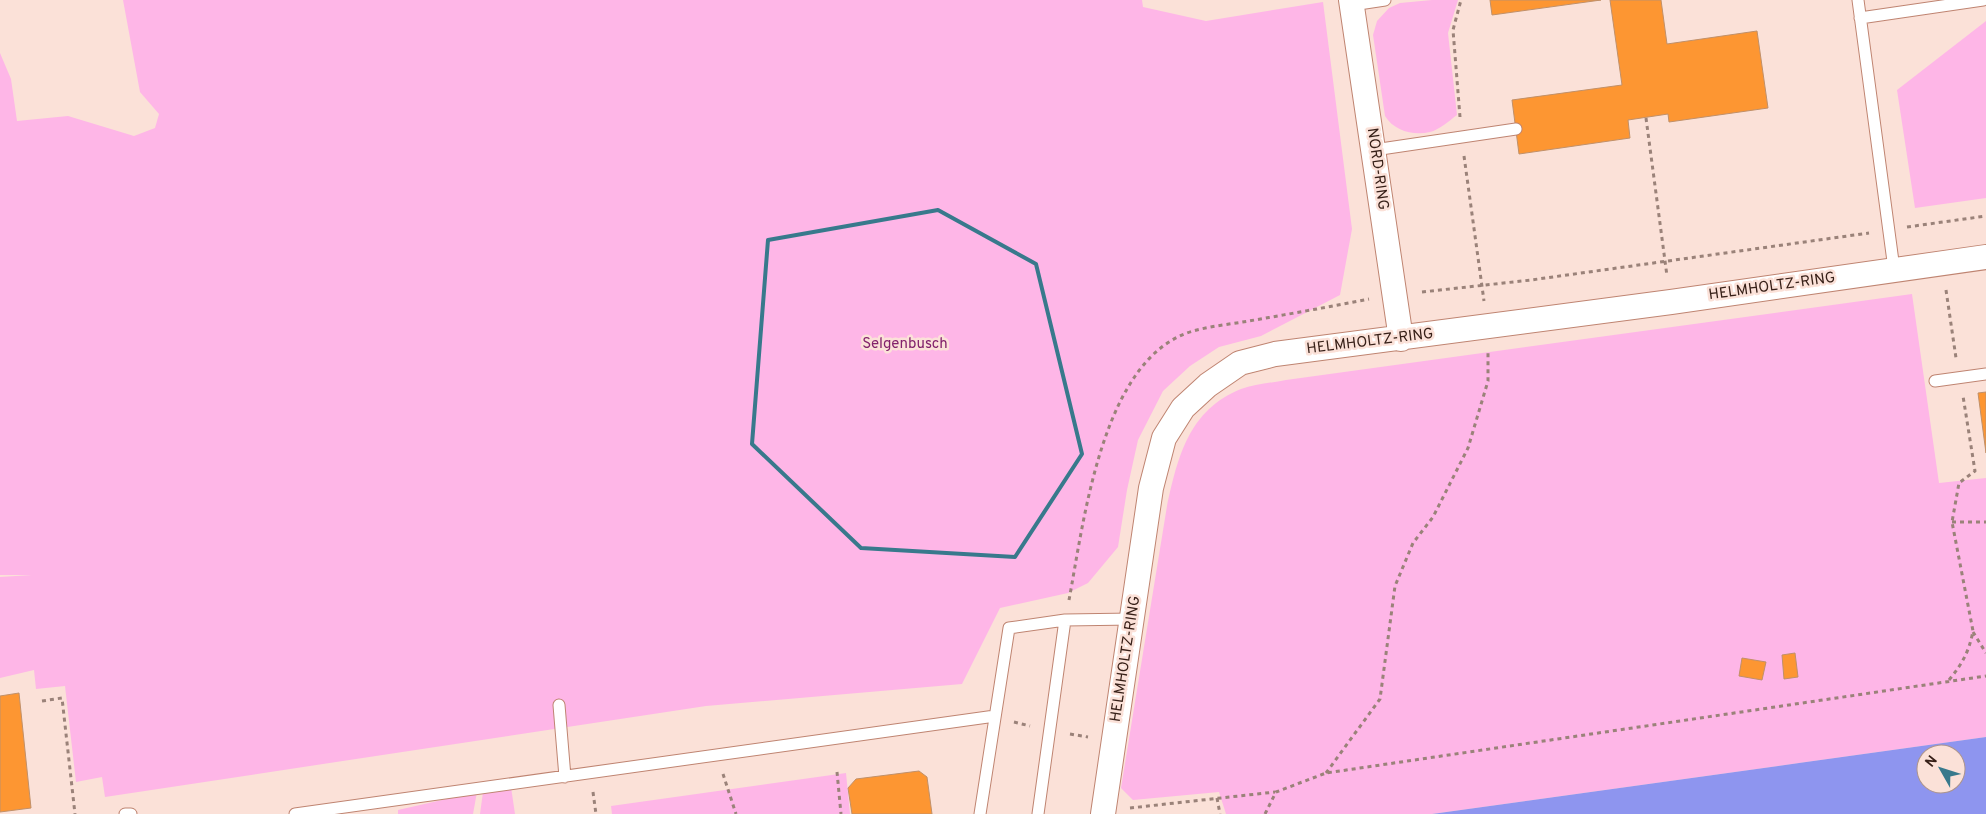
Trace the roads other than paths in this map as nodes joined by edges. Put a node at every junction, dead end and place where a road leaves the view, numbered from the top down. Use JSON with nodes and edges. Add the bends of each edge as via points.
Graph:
{"nodes":[{"id":1,"x":1385,"y":0,"type":"edge"},
{"id":2,"x":1858,"y":0,"type":"edge"},
{"id":3,"x":1984,"y":0,"type":"edge"},
{"id":4,"x":1352,"y":3,"type":"edge"},
{"id":5,"x":1860,"y":18,"type":"junction"},
{"id":6,"x":1516,"y":129,"type":"dead end"},
{"id":7,"x":1374,"y":150,"type":"junction"},
{"id":8,"x":1986,"y":256,"type":"edge"},
{"id":9,"x":1894,"y":269,"type":"junction"},
{"id":10,"x":1401,"y":339,"type":"junction"},
{"id":11,"x":1986,"y":374,"type":"edge"},
{"id":12,"x":1935,"y":381,"type":"dead end"},
{"id":13,"x":1133,"y":619,"type":"junction"},
{"id":14,"x":1065,"y":620,"type":"junction"},
{"id":15,"x":559,"y":705,"type":"dead end"},
{"id":16,"x":994,"y":716,"type":"junction"},
{"id":17,"x":565,"y":777,"type":"junction"},
{"id":18,"x":125,"y":814,"type":"edge"},
{"id":19,"x":132,"y":814,"type":"edge"},
{"id":20,"x":295,"y":814,"type":"edge"},
{"id":21,"x":980,"y":814,"type":"edge"},
{"id":22,"x":1038,"y":814,"type":"edge"},
{"id":23,"x":1103,"y":814,"type":"edge"}],
"edges":[{"from":1,"to":4,"type":"lane"},
{"from":2,"to":5,"type":"lane"},
{"from":3,"to":5,"type":"lane"},
{"from":4,"to":7,"type":"street","name":"NORD-RING"},
{"from":5,"to":9,"type":"lane"},
{"from":6,"to":7,"type":"lane"},
{"from":7,"to":10,"type":"street","name":"NORD-RING"},
{"from":8,"to":9,"type":"street","name":"HELMHOLTZ-RING"},
{"from":9,"to":10,"type":"street","name":"HELMHOLTZ-RING"},
{"from":10,"to":13,"type":"street","name":"HELMHOLTZ-RING","via":[[1275,354],[1240,363],[1208,385],[1183,408],[1164,438],[1151,488]]},
{"from":11,"to":12,"type":"lane"},
{"from":13,"to":14,"type":"lane"},
{"from":13,"to":23,"type":"street","name":"HELMHOLTZ-RING"},
{"from":14,"to":16,"type":"lane","via":[[1009,628]]},
{"from":14,"to":22,"type":"lane"},
{"from":15,"to":17,"type":"lane"},
{"from":16,"to":17,"type":"lane"},
{"from":16,"to":21,"type":"lane"},
{"from":17,"to":20,"type":"lane"},
{"from":18,"to":19,"type":"lane"}]}
